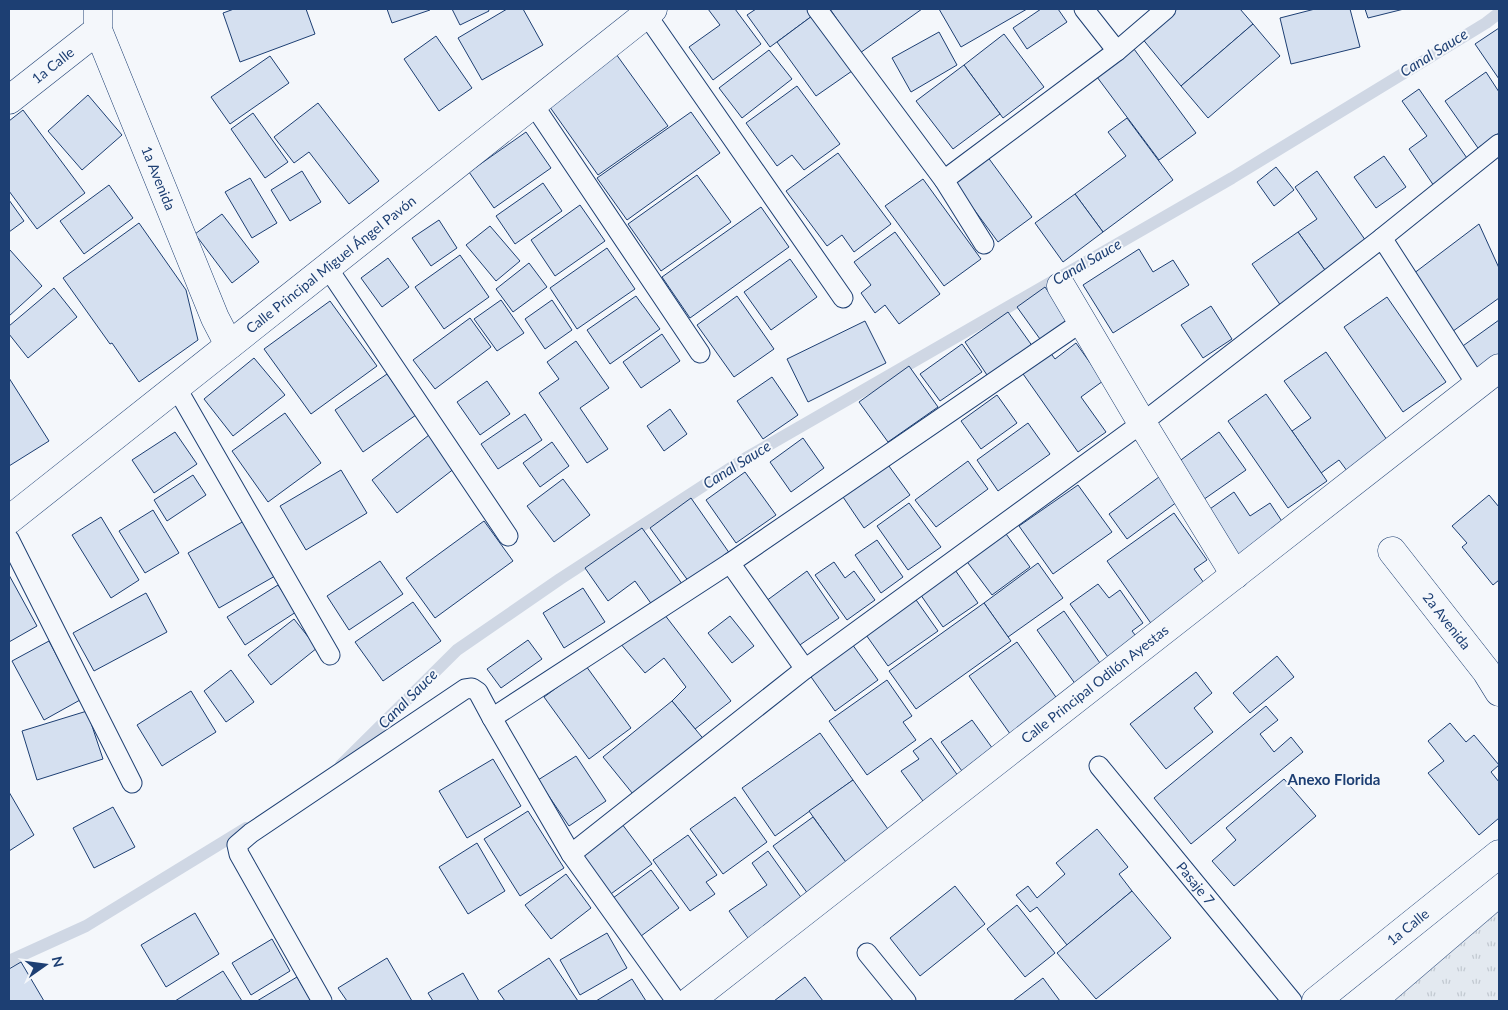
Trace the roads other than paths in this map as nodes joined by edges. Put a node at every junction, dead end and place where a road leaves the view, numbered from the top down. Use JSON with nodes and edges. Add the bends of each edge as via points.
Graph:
{"nodes":[{"id":1,"x":817,"y":9,"type":"edge"},
{"id":2,"x":1084,"y":9,"type":"edge"},
{"id":3,"x":1166,"y":9,"type":"edge"},
{"id":4,"x":649,"y":12,"type":"edge"},
{"id":5,"x":98,"y":19,"type":"edge"},
{"id":6,"x":1116,"y":51,"type":"junction"},
{"id":7,"x":9,"y":100,"type":"edge"},
{"id":8,"x":533,"y":104,"type":"junction"},
{"id":9,"x":1499,"y":144,"type":"edge"},
{"id":10,"x":944,"y":180,"type":"junction"},
{"id":11,"x":1382,"y":238,"type":"junction"},
{"id":12,"x":984,"y":244,"type":"dead end"},
{"id":13,"x":327,"y":267,"type":"junction"},
{"id":14,"x":1061,"y":286,"type":"dead end"},
{"id":15,"x":843,"y":298,"type":"dead end"},
{"id":16,"x":1083,"y":321,"type":"junction"},
{"id":17,"x":229,"y":345,"type":"junction"},
{"id":18,"x":700,"y":354,"type":"dead end"},
{"id":19,"x":1499,"y":368,"type":"edge"},
{"id":20,"x":1477,"y":385,"type":"junction"},
{"id":21,"x":176,"y":387,"type":"junction"},
{"id":22,"x":1142,"y":423,"type":"junction"},
{"id":23,"x":9,"y":520,"type":"edge"},
{"id":24,"x":508,"y":536,"type":"dead end"},
{"id":25,"x":9,"y":539,"type":"edge"},
{"id":26,"x":1392,"y":551,"type":"dead end"},
{"id":27,"x":730,"y":562,"type":"junction"},
{"id":28,"x":1235,"y":575,"type":"junction"},
{"id":29,"x":330,"y":655,"type":"dead end"},
{"id":30,"x":805,"y":669,"type":"junction"},
{"id":31,"x":1495,"y":674,"type":"edge"},
{"id":32,"x":492,"y":718,"type":"junction"},
{"id":33,"x":1099,"y":766,"type":"dead end"},
{"id":34,"x":132,"y":784,"type":"dead end"},
{"id":35,"x":572,"y":854,"type":"junction"},
{"id":36,"x":1499,"y":854,"type":"edge"},
{"id":37,"x":867,"y":953,"type":"dead end"},
{"id":38,"x":322,"y":1001,"type":"edge"},
{"id":39,"x":676,"y":1001,"type":"edge"},
{"id":40,"x":690,"y":1001,"type":"edge"},
{"id":41,"x":906,"y":1001,"type":"edge"},
{"id":42,"x":1292,"y":1001,"type":"edge"},
{"id":43,"x":1316,"y":1001,"type":"edge"}],
"edges":[{"from":1,"to":10,"type":"lane"},
{"from":2,"to":6,"type":"lane"},
{"from":3,"to":6,"type":"lane"},
{"from":4,"to":8,"type":"street","name":"Calle Principal Miguel Ángel Pavón"},
{"from":4,"to":15,"type":"lane"},
{"from":5,"to":7,"type":"street","name":"1a Calle"},
{"from":5,"to":17,"type":"street","name":"1a Avenida","via":[[215,318]]},
{"from":6,"to":10,"type":"lane"},
{"from":8,"to":13,"type":"street","name":"Calle Principal Miguel Ángel Pavón"},
{"from":8,"to":18,"type":"lane"},
{"from":9,"to":11,"type":"lane"},
{"from":10,"to":12,"type":"lane"},
{"from":11,"to":20,"type":"lane"},
{"from":11,"to":22,"type":"lane"},
{"from":13,"to":17,"type":"street","name":"Calle Principal Miguel Ángel Pavón"},
{"from":13,"to":24,"type":"lane"},
{"from":14,"to":16,"type":"street"},
{"from":16,"to":22,"type":"street"},
{"from":16,"to":27,"type":"lane"},
{"from":17,"to":21,"type":"street","name":"Calle Principal Miguel Ángel Pavón"},
{"from":19,"to":20,"type":"street","name":"Calle Principal Odilón Ayestas"},
{"from":20,"to":28,"type":"street","name":"Calle Principal Odilón Ayestas"},
{"from":21,"to":23,"type":"street","name":"Calle Principal Miguel Ángel Pavón"},
{"from":21,"to":29,"type":"lane"},
{"from":22,"to":28,"type":"street"},
{"from":22,"to":30,"type":"lane"},
{"from":25,"to":34,"type":"lane"},
{"from":26,"to":31,"type":"street","name":"2a Avenida"},
{"from":27,"to":30,"type":"lane"},
{"from":27,"to":32,"type":"lane"},
{"from":28,"to":40,"type":"street","name":"Calle Principal Odilón Ayestas"},
{"from":30,"to":35,"type":"lane"},
{"from":32,"to":35,"type":"lane"},
{"from":32,"to":38,"type":"lane","via":[[478,692],[472,688],[465,689],[250,833],[237,845],[239,854]]},
{"from":33,"to":42,"type":"lane","name":"Pasaje 7"},
{"from":35,"to":39,"type":"lane"},
{"from":36,"to":43,"type":"street","name":"1a Calle"},
{"from":37,"to":41,"type":"lane"}]}
